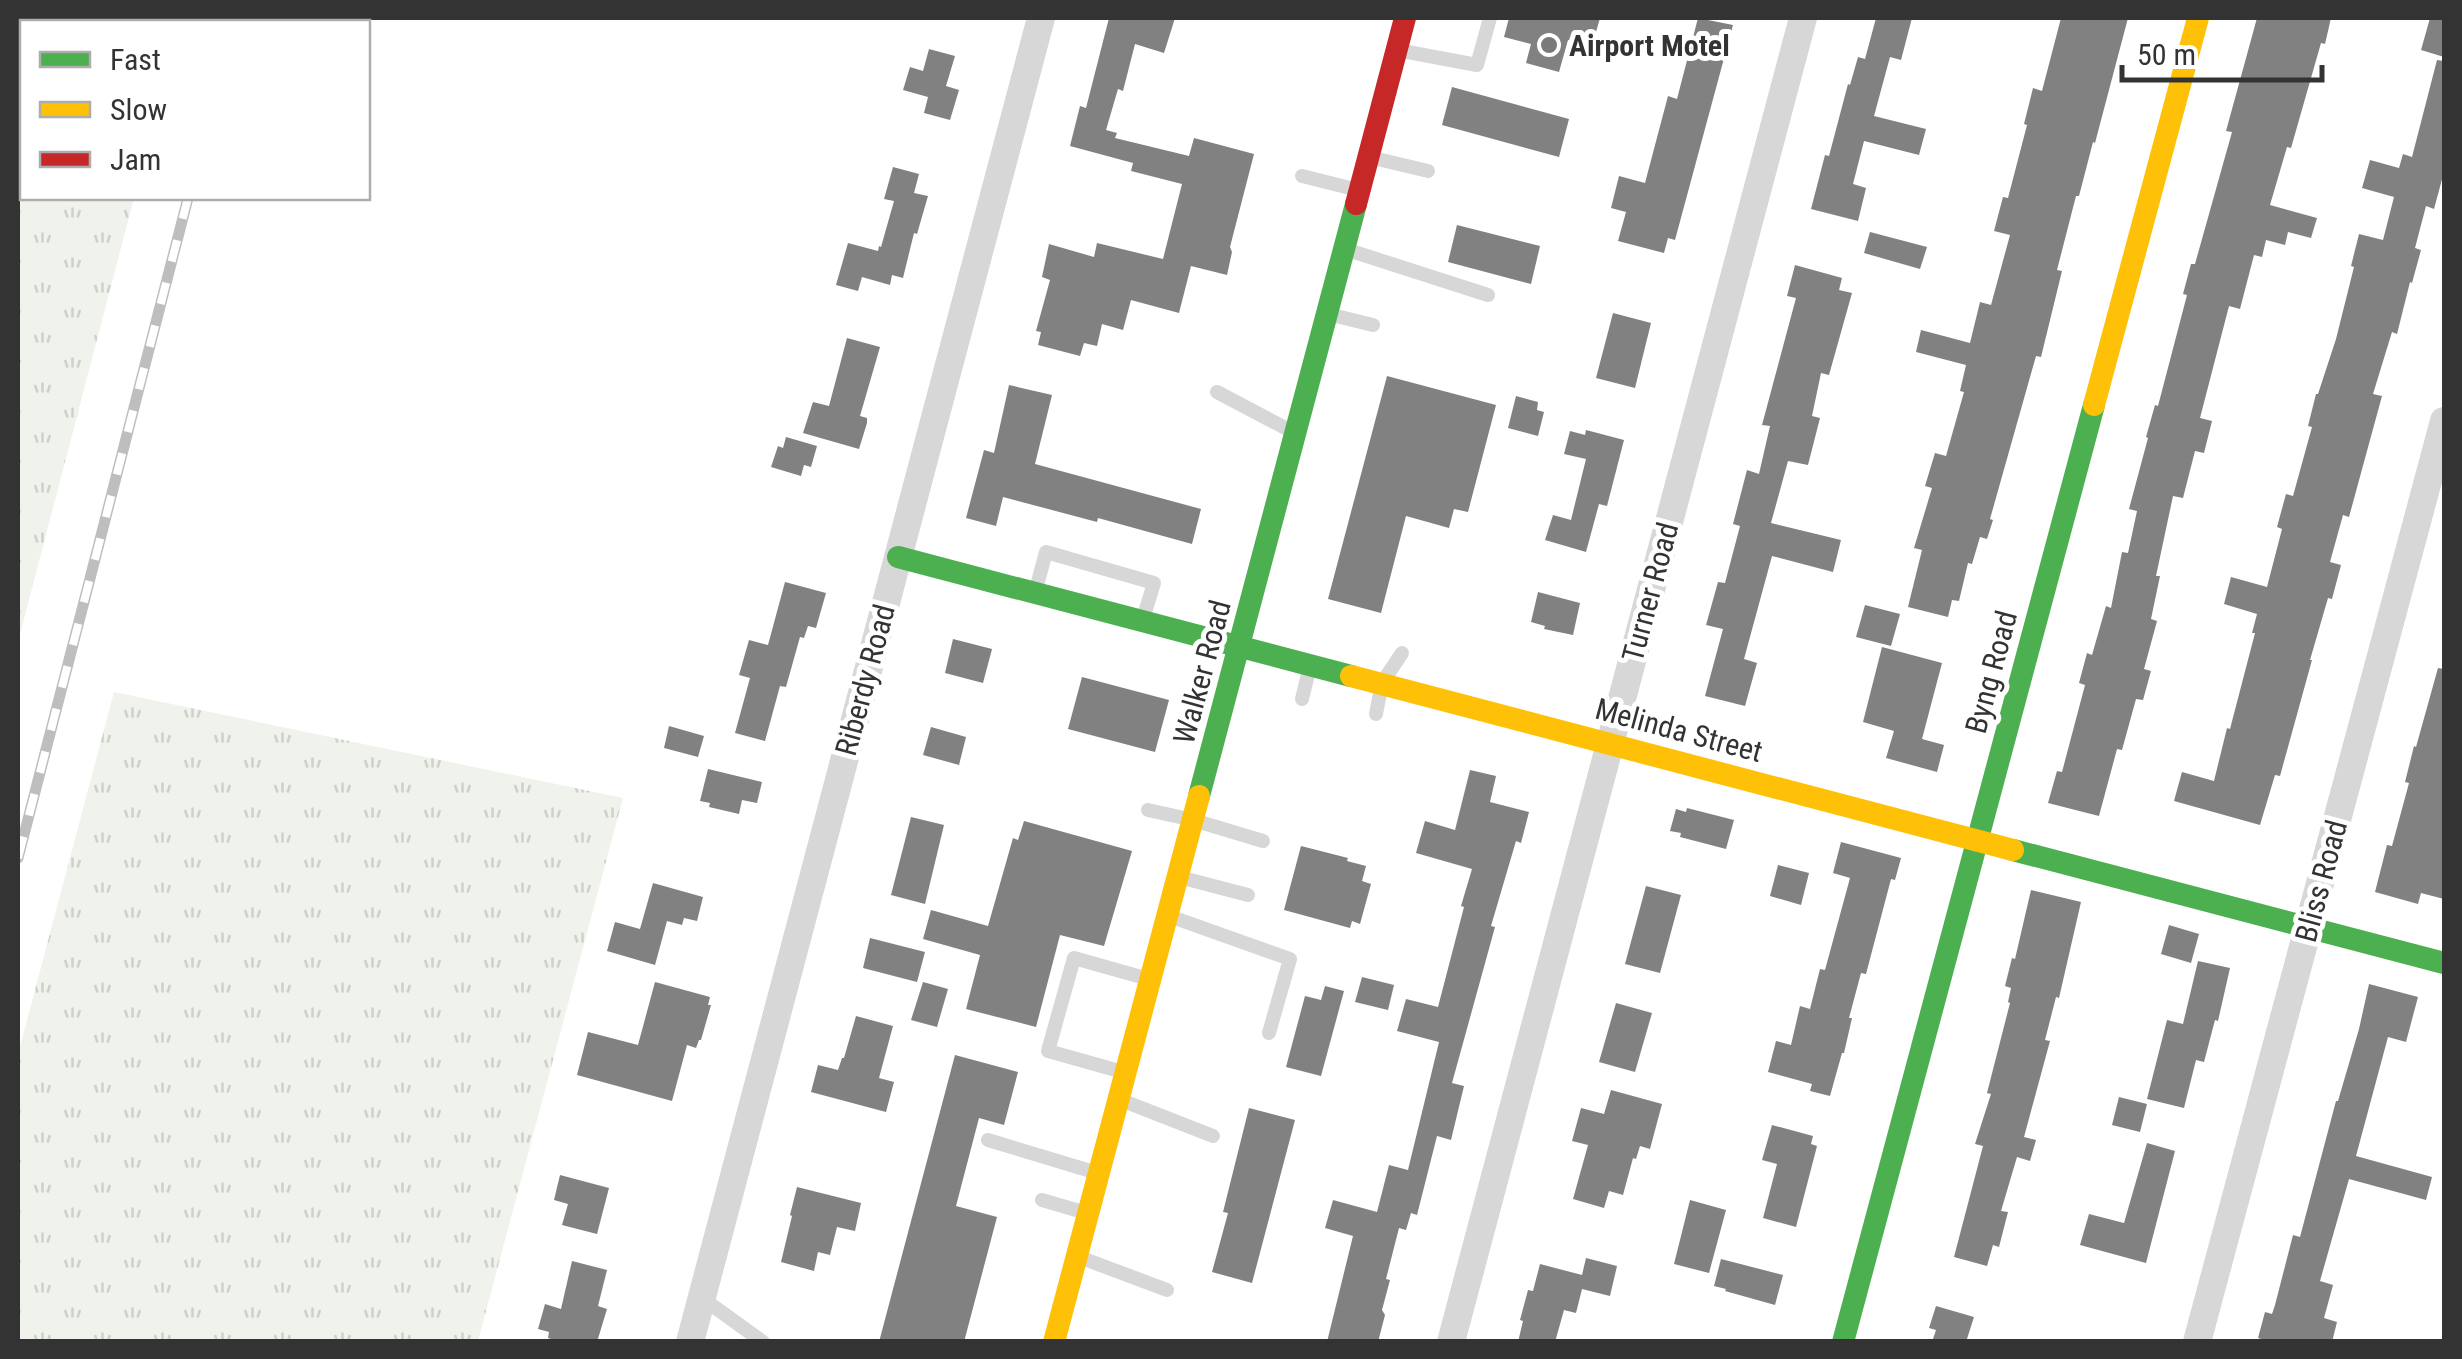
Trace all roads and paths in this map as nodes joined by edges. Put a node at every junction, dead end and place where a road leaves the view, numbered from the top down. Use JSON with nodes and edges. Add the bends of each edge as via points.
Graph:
{"nodes":[{"id":1,"x":1041,"y":18,"type":"edge"},
{"id":2,"x":1405,"y":18,"type":"edge"},
{"id":3,"x":1490,"y":18,"type":"edge"},
{"id":4,"x":1803,"y":18,"type":"edge"},
{"id":5,"x":2198,"y":18,"type":"edge"},
{"id":6,"x":1397,"y":50,"type":"junction"},
{"id":7,"x":1368,"y":157,"type":"junction"},
{"id":8,"x":1428,"y":172,"type":"dead end"},
{"id":9,"x":1302,"y":176,"type":"dead end"},
{"id":10,"x":1360,"y":190,"type":"junction"},
{"id":11,"x":1344,"y":248,"type":"junction"},
{"id":12,"x":1488,"y":295,"type":"dead end"},
{"id":13,"x":1327,"y":314,"type":"junction"},
{"id":14,"x":1373,"y":325,"type":"dead end"},
{"id":15,"x":1217,"y":392,"type":"dead end"},
{"id":16,"x":2444,"y":421,"type":"edge"},
{"id":17,"x":1296,"y":434,"type":"junction"},
{"id":18,"x":898,"y":557,"type":"junction"},
{"id":19,"x":1034,"y":592,"type":"junction"},
{"id":20,"x":1143,"y":620,"type":"junction"},
{"id":21,"x":1240,"y":645,"type":"junction"},
{"id":22,"x":1402,"y":653,"type":"dead end"},
{"id":23,"x":1310,"y":664,"type":"junction"},
{"id":24,"x":1382,"y":683,"type":"junction"},
{"id":25,"x":1302,"y":700,"type":"dead end"},
{"id":26,"x":1376,"y":714,"type":"dead end"},
{"id":27,"x":1610,"y":743,"type":"junction"},
{"id":28,"x":1148,"y":810,"type":"dead end"},
{"id":29,"x":1194,"y":820,"type":"junction"},
{"id":30,"x":1978,"y":840,"type":"junction"},
{"id":31,"x":1263,"y":841,"type":"dead end"},
{"id":32,"x":1178,"y":877,"type":"junction"},
{"id":33,"x":1248,"y":896,"type":"dead end"},
{"id":34,"x":1168,"y":915,"type":"junction"},
{"id":35,"x":2308,"y":927,"type":"junction"},
{"id":36,"x":2444,"y":963,"type":"edge"},
{"id":37,"x":1151,"y":980,"type":"junction"},
{"id":38,"x":1269,"y":1033,"type":"dead end"},
{"id":39,"x":1126,"y":1073,"type":"junction"},
{"id":40,"x":1119,"y":1100,"type":"junction"},
{"id":41,"x":1213,"y":1136,"type":"dead end"},
{"id":42,"x":988,"y":1140,"type":"dead end"},
{"id":43,"x":1099,"y":1174,"type":"junction"},
{"id":44,"x":1042,"y":1200,"type":"dead end"},
{"id":45,"x":1088,"y":1214,"type":"junction"},
{"id":46,"x":1077,"y":1256,"type":"junction"},
{"id":47,"x":1167,"y":1290,"type":"dead end"},
{"id":48,"x":701,"y":1298,"type":"junction"},
{"id":49,"x":1062,"y":1334,"type":"edge"},
{"id":50,"x":690,"y":1342,"type":"edge"},
{"id":51,"x":764,"y":1342,"type":"edge"},
{"id":52,"x":1451,"y":1342,"type":"edge"},
{"id":53,"x":1843,"y":1342,"type":"edge"},
{"id":54,"x":2197,"y":1342,"type":"edge"}],
"edges":[{"from":1,"to":18,"type":"street","name":"Riberdy Road"},
{"from":2,"to":6,"type":"street","name":"Walker Road"},
{"from":3,"to":6,"type":"lane","via":[[1478,65]]},
{"from":4,"to":27,"type":"street","name":"Turner Road"},
{"from":5,"to":30,"type":"street","name":"Byng Road"},
{"from":6,"to":7,"type":"street","name":"Walker Road"},
{"from":7,"to":8,"type":"lane"},
{"from":7,"to":10,"type":"street","name":"Walker Road"},
{"from":9,"to":10,"type":"lane"},
{"from":10,"to":11,"type":"street","name":"Walker Road"},
{"from":11,"to":12,"type":"lane"},
{"from":11,"to":13,"type":"street","name":"Walker Road"},
{"from":13,"to":14,"type":"lane"},
{"from":13,"to":17,"type":"street","name":"Walker Road"},
{"from":15,"to":17,"type":"lane"},
{"from":16,"to":35,"type":"street","name":"Bliss Road"},
{"from":17,"to":21,"type":"street","name":"Walker Road"},
{"from":18,"to":19,"type":"street","name":"Melinda Street"},
{"from":18,"to":48,"type":"street","name":"Riberdy Road"},
{"from":19,"to":20,"type":"street","name":"Melinda Street"},
{"from":19,"to":20,"type":"lane","via":[[1046,552],[1154,582]]},
{"from":20,"to":21,"type":"street","name":"Melinda Street"},
{"from":21,"to":23,"type":"street","name":"Melinda Street"},
{"from":21,"to":29,"type":"street","name":"Walker Road"},
{"from":22,"to":24,"type":"lane"},
{"from":23,"to":24,"type":"street","name":"Melinda Street"},
{"from":23,"to":25,"type":"lane"},
{"from":24,"to":26,"type":"lane"},
{"from":24,"to":27,"type":"street","name":"Melinda Street"},
{"from":27,"to":30,"type":"street","name":"Melinda Street"},
{"from":27,"to":52,"type":"street","name":"Turner Road"},
{"from":28,"to":29,"type":"lane"},
{"from":29,"to":31,"type":"lane"},
{"from":29,"to":32,"type":"street","name":"Walker Road"},
{"from":30,"to":35,"type":"street","name":"Melinda Street"},
{"from":30,"to":53,"type":"street","name":"Byng Road"},
{"from":32,"to":33,"type":"lane"},
{"from":32,"to":34,"type":"street","name":"Walker Road"},
{"from":34,"to":37,"type":"street","name":"Walker Road"},
{"from":34,"to":38,"type":"lane","via":[[1290,959]]},
{"from":35,"to":36,"type":"street","name":"Melinda Street"},
{"from":35,"to":54,"type":"street","name":"Bliss Road"},
{"from":37,"to":39,"type":"street","name":"Walker Road"},
{"from":37,"to":39,"type":"lane","via":[[1074,958],[1048,1051]]},
{"from":39,"to":40,"type":"street","name":"Walker Road"},
{"from":40,"to":41,"type":"lane"},
{"from":40,"to":43,"type":"street","name":"Walker Road"},
{"from":42,"to":43,"type":"lane"},
{"from":43,"to":45,"type":"street","name":"Walker Road"},
{"from":44,"to":45,"type":"lane"},
{"from":45,"to":46,"type":"street","name":"Walker Road"},
{"from":46,"to":47,"type":"lane"},
{"from":46,"to":49,"type":"street","name":"Walker Road"},
{"from":48,"to":50,"type":"street","name":"Riberdy Road"},
{"from":48,"to":51,"type":"lane"}]}
